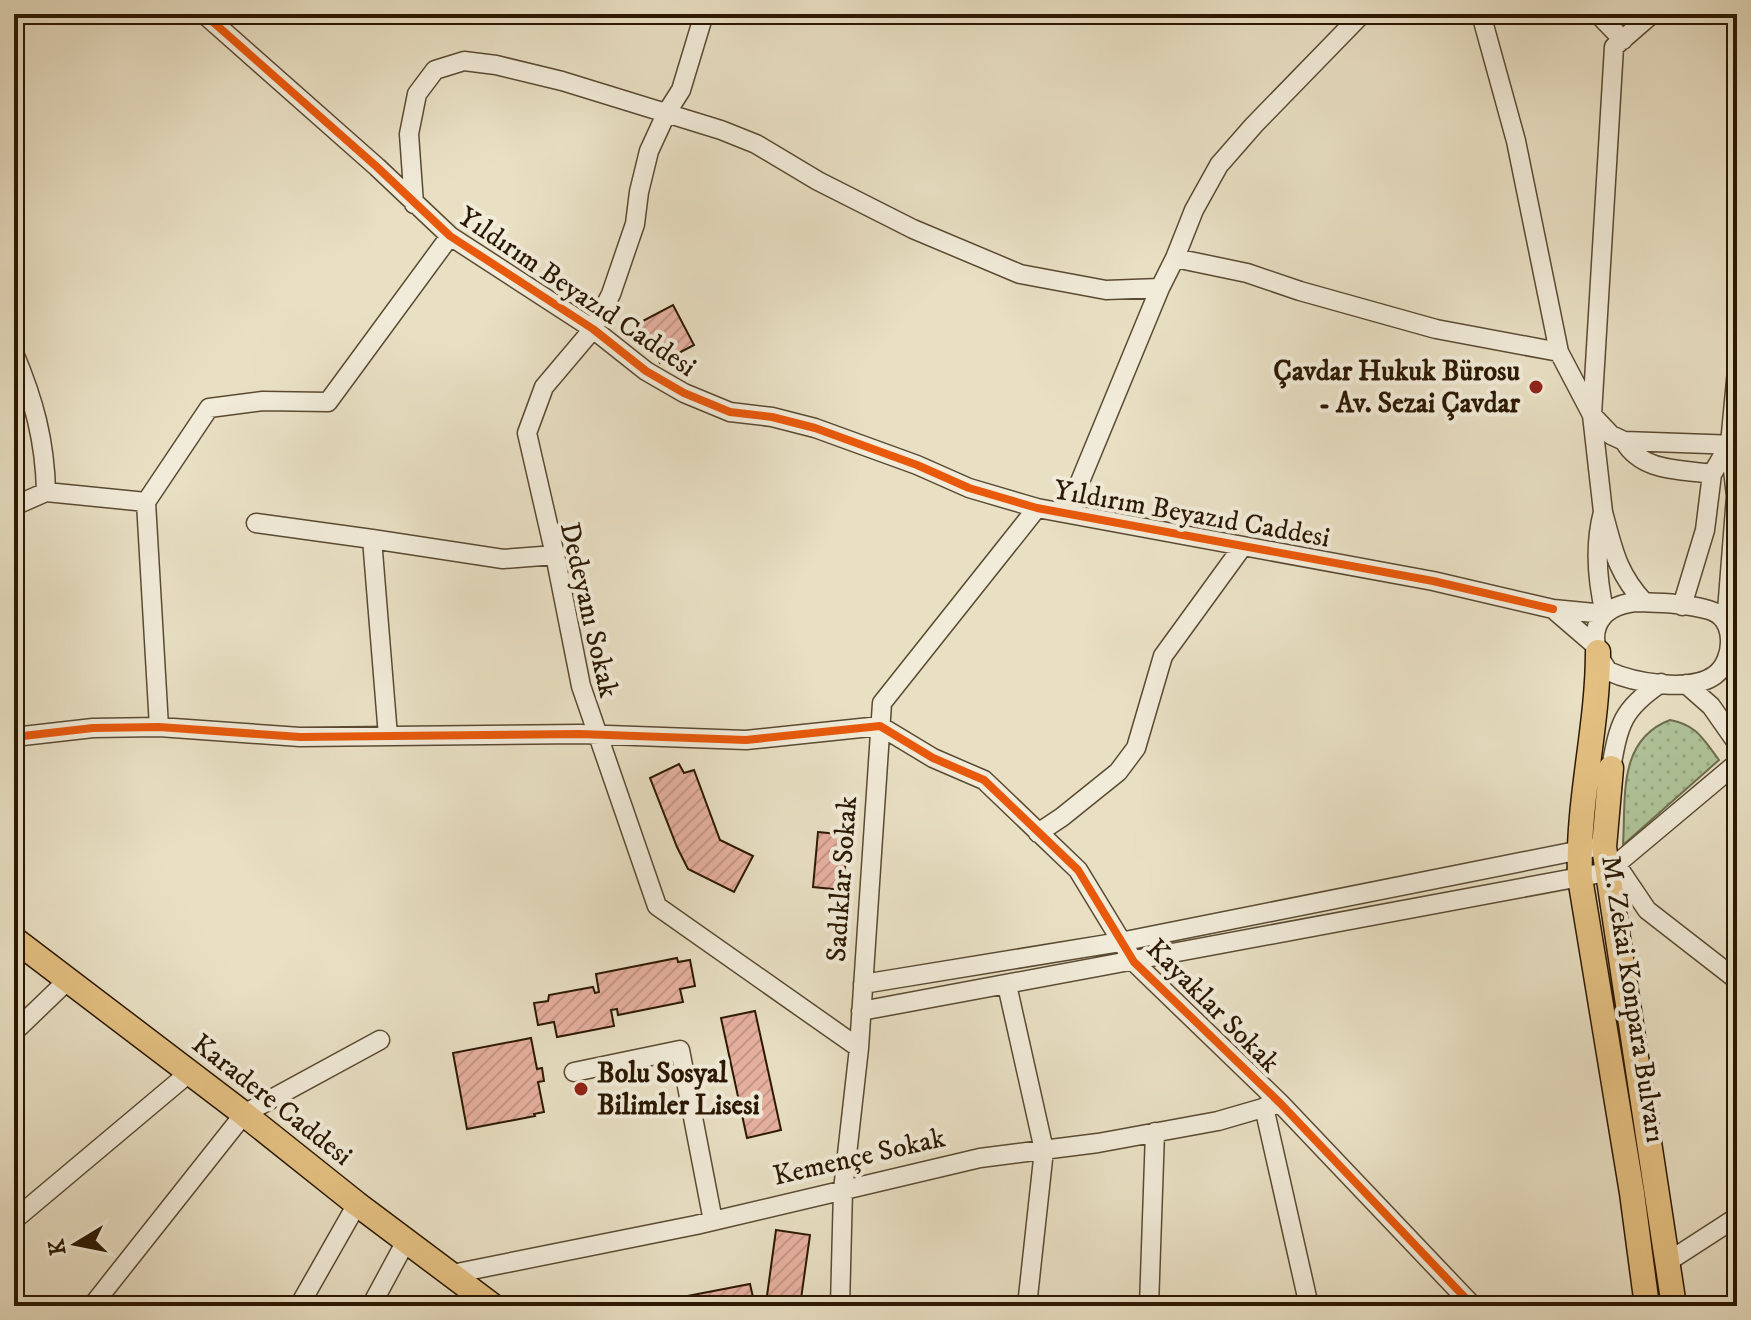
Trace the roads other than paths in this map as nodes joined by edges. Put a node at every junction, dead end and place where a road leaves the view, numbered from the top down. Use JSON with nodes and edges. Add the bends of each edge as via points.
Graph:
{"nodes":[{"id":1,"x":204,"y":14,"type":"edge"},
{"id":2,"x":704,"y":14,"type":"edge"},
{"id":3,"x":1362,"y":14,"type":"edge"},
{"id":4,"x":1481,"y":14,"type":"edge"},
{"id":5,"x":1598,"y":14,"type":"edge"},
{"id":6,"x":1652,"y":14,"type":"edge"},
{"id":7,"x":1623,"y":40,"type":"junction"},
{"id":8,"x":667,"y":112,"type":"junction"},
{"id":9,"x":414,"y":204,"type":"junction"},
{"id":10,"x":450,"y":236,"type":"junction"},
{"id":11,"x":1175,"y":258,"type":"junction"},
{"id":12,"x":1160,"y":288,"type":"junction"},
{"id":13,"x":593,"y":329,"type":"junction"},
{"id":14,"x":1559,"y":352,"type":"junction"},
{"id":15,"x":14,"y":353,"type":"edge"},
{"id":16,"x":1737,"y":370,"type":"edge"},
{"id":17,"x":1592,"y":415,"type":"junction"},
{"id":18,"x":1624,"y":441,"type":"junction"},
{"id":19,"x":1734,"y":445,"type":"edge"},
{"id":20,"x":1712,"y":474,"type":"junction"},
{"id":21,"x":46,"y":492,"type":"junction"},
{"id":22,"x":146,"y":502,"type":"junction"},
{"id":23,"x":14,"y":506,"type":"edge"},
{"id":24,"x":1037,"y":508,"type":"junction"},
{"id":25,"x":1603,"y":512,"type":"junction"},
{"id":26,"x":1067,"y":513,"type":"junction"},
{"id":27,"x":256,"y":523,"type":"dead end"},
{"id":28,"x":1735,"y":528,"type":"edge"},
{"id":29,"x":372,"y":539,"type":"junction"},
{"id":30,"x":1243,"y":546,"type":"junction"},
{"id":31,"x":555,"y":555,"type":"junction"},
{"id":32,"x":1644,"y":602,"type":"junction"},
{"id":33,"x":1682,"y":606,"type":"junction"},
{"id":34,"x":1553,"y":609,"type":"junction"},
{"id":35,"x":1605,"y":614,"type":"junction"},
{"id":36,"x":1730,"y":640,"type":"edge"},
{"id":37,"x":1597,"y":649,"type":"junction"},
{"id":38,"x":1737,"y":675,"type":"edge"},
{"id":39,"x":1661,"y":683,"type":"junction"},
{"id":40,"x":1686,"y":684,"type":"junction"},
{"id":41,"x":880,"y":726,"type":"junction"},
{"id":42,"x":159,"y":727,"type":"junction"},
{"id":43,"x":597,"y":734,"type":"junction"},
{"id":44,"x":388,"y":736,"type":"junction"},
{"id":45,"x":14,"y":737,"type":"edge"},
{"id":46,"x":1737,"y":743,"type":"edge"},
{"id":47,"x":1737,"y":763,"type":"edge"},
{"id":48,"x":1611,"y":768,"type":"joint"},
{"id":49,"x":1038,"y":833,"type":"junction"},
{"id":50,"x":1579,"y":850,"type":"junction"},
{"id":51,"x":1609,"y":861,"type":"junction"},
{"id":52,"x":1580,"y":878,"type":"junction"},
{"id":53,"x":14,"y":939,"type":"edge"},
{"id":54,"x":1120,"y":942,"type":"junction"},
{"id":55,"x":1134,"y":962,"type":"junction"},
{"id":56,"x":68,"y":980,"type":"junction"},
{"id":57,"x":1737,"y":980,"type":"edge"},
{"id":58,"x":863,"y":984,"type":"junction"},
{"id":59,"x":1007,"y":985,"type":"junction"},
{"id":60,"x":861,"y":1011,"type":"junction"},
{"id":61,"x":14,"y":1032,"type":"edge"},
{"id":62,"x":380,"y":1040,"type":"dead end"},
{"id":63,"x":859,"y":1048,"type":"junction"},
{"id":64,"x":574,"y":1072,"type":"dead end"},
{"id":65,"x":189,"y":1073,"type":"junction"},
{"id":66,"x":1272,"y":1105,"type":"junction"},
{"id":67,"x":244,"y":1114,"type":"junction"},
{"id":68,"x":1155,"y":1132,"type":"junction"},
{"id":69,"x":1044,"y":1150,"type":"junction"},
{"id":70,"x":843,"y":1190,"type":"junction"},
{"id":71,"x":357,"y":1204,"type":"junction"},
{"id":72,"x":1737,"y":1217,"type":"edge"},
{"id":73,"x":14,"y":1220,"type":"edge"},
{"id":74,"x":713,"y":1221,"type":"junction"},
{"id":75,"x":406,"y":1241,"type":"junction"},
{"id":76,"x":1669,"y":1261,"type":"junction"},
{"id":77,"x":452,"y":1274,"type":"junction"},
{"id":78,"x":92,"y":1306,"type":"edge"},
{"id":79,"x":299,"y":1306,"type":"edge"},
{"id":80,"x":371,"y":1306,"type":"edge"},
{"id":81,"x":493,"y":1306,"type":"edge"},
{"id":82,"x":840,"y":1306,"type":"edge"},
{"id":83,"x":1027,"y":1306,"type":"edge"},
{"id":84,"x":1149,"y":1306,"type":"edge"},
{"id":85,"x":1309,"y":1306,"type":"edge"},
{"id":86,"x":1473,"y":1306,"type":"edge"},
{"id":87,"x":1647,"y":1306,"type":"edge"},
{"id":88,"x":1674,"y":1306,"type":"edge"}],
"edges":[{"from":1,"to":9,"type":"street","name":"Yıldırım Beyazıd Caddesi"},
{"from":2,"to":8,"type":"street","name":"Dedeyanı Sokak","via":[[681,90]]},
{"from":3,"to":11,"type":"street","via":[[1219,165]]},
{"from":4,"to":14,"type":"street","via":[[1516,141]]},
{"from":5,"to":7,"type":"street"},
{"from":6,"to":7,"type":"street"},
{"from":7,"to":17,"type":"street","via":[[1614,47]]},
{"from":8,"to":9,"type":"street","via":[[496,65],[464,61],[435,70],[417,94],[409,134]]},
{"from":8,"to":12,"type":"street","via":[[756,144],[913,229],[1020,274],[1106,290]]},
{"from":8,"to":13,"type":"street","name":"Dedeyanı Sokak","via":[[649,151],[621,268]]},
{"from":9,"to":10,"type":"street","name":"Yıldırım Beyazıd Caddesi"},
{"from":10,"to":13,"type":"street","name":"Yıldırım Beyazıd Caddesi"},
{"from":10,"to":22,"type":"street","via":[[328,402],[263,401],[209,408]]},
{"from":11,"to":12,"type":"street"},
{"from":11,"to":14,"type":"street","via":[[1247,273],[1436,329]]},
{"from":12,"to":26,"type":"street"},
{"from":13,"to":24,"type":"street","name":"Yıldırım Beyazıd Caddesi","via":[[646,371],[719,408],[815,428],[969,488]]},
{"from":13,"to":31,"type":"street","name":"Dedeyanı Sokak","via":[[544,387],[527,433]]},
{"from":14,"to":17,"type":"street"},
{"from":15,"to":21,"type":"street","via":[[45,452]]},
{"from":16,"to":19,"type":"street"},
{"from":17,"to":18,"type":"street"},
{"from":17,"to":25,"type":"street"},
{"from":18,"to":19,"type":"street"},
{"from":18,"to":20,"type":"street","via":[[1632,455],[1647,464]]},
{"from":19,"to":20,"type":"street"},
{"from":19,"to":28,"type":"street"},
{"from":20,"to":33,"type":"street","via":[[1705,530]]},
{"from":21,"to":22,"type":"street"},
{"from":21,"to":23,"type":"street"},
{"from":22,"to":42,"type":"street"},
{"from":24,"to":26,"type":"street","name":"Yıldırım Beyazıd Caddesi"},
{"from":24,"to":41,"type":"street","name":"Sadıklar Sokak","via":[[882,703]]},
{"from":25,"to":32,"type":"street","via":[[1617,566]]},
{"from":25,"to":35,"type":"street","via":[[1597,536]]},
{"from":26,"to":30,"type":"street","name":"Yıldırım Beyazıd Caddesi"},
{"from":27,"to":29,"type":"street"},
{"from":28,"to":36,"type":"street"},
{"from":29,"to":31,"type":"street","via":[[503,559]]},
{"from":29,"to":44,"type":"street"},
{"from":30,"to":34,"type":"street","name":"Yıldırım Beyazıd Caddesi"},
{"from":30,"to":49,"type":"street","via":[[1163,656],[1136,748],[1118,772]]},
{"from":31,"to":43,"type":"street","name":"Dedeyanı Sokak","via":[[581,686]]},
{"from":32,"to":33,"type":"street"},
{"from":32,"to":35,"type":"street","via":[[1621,604]]},
{"from":33,"to":36,"type":"street","via":[[1721,616]]},
{"from":34,"to":35,"type":"street","name":"Yıldırım Beyazıd Caddesi"},
{"from":34,"to":37,"type":"street"},
{"from":35,"to":37,"type":"street","via":[[1596,631]]},
{"from":36,"to":38,"type":"street"},
{"from":36,"to":40,"type":"street","via":[[1717,673]]},
{"from":37,"to":39,"type":"street","via":[[1608,671]]},
{"from":37,"to":50,"type":"main road","name":"M. Zekai Konpara Bulvarı"},
{"from":39,"to":40,"type":"street"},
{"from":39,"to":48,"type":"street","via":[[1624,715]]},
{"from":40,"to":46,"type":"street","via":[[1711,706]]},
{"from":41,"to":43,"type":"street","via":[[746,740]]},
{"from":41,"to":49,"type":"street","name":"Kayaklar Sokak","via":[[984,780]]},
{"from":41,"to":58,"type":"street","name":"Sadıklar Sokak"},
{"from":42,"to":44,"type":"street","via":[[300,737]]},
{"from":42,"to":45,"type":"street"},
{"from":43,"to":44,"type":"street"},
{"from":43,"to":63,"type":"street","name":"Dedeyanı Sokak","via":[[657,906]]},
{"from":47,"to":51,"type":"street"},
{"from":48,"to":51,"type":"main road","name":"M. Zekai Konpara Bulvarı"},
{"from":49,"to":54,"type":"street","name":"Kayaklar Sokak","via":[[1078,870]]},
{"from":50,"to":51,"type":"street"},
{"from":50,"to":52,"type":"main road","name":"M. Zekai Konpara Bulvarı"},
{"from":50,"to":54,"type":"street"},
{"from":51,"to":52,"type":"street"},
{"from":51,"to":57,"type":"street","via":[[1647,910]]},
{"from":51,"to":76,"type":"main road","name":"M. Zekai Konpara Bulvarı"},
{"from":52,"to":55,"type":"street"},
{"from":52,"to":87,"type":"main road","name":"M. Zekai Konpara Bulvarı"},
{"from":53,"to":56,"type":"main road","name":"Karadere Caddesi"},
{"from":54,"to":55,"type":"street","name":"Kayaklar Sokak"},
{"from":54,"to":58,"type":"street"},
{"from":55,"to":59,"type":"street"},
{"from":55,"to":66,"type":"street","name":"Kayaklar Sokak"},
{"from":56,"to":61,"type":"street"},
{"from":56,"to":65,"type":"main road","name":"Karadere Caddesi"},
{"from":58,"to":60,"type":"street","name":"Sadıklar Sokak"},
{"from":59,"to":60,"type":"street"},
{"from":59,"to":69,"type":"street"},
{"from":60,"to":63,"type":"street","name":"Sadıklar Sokak"},
{"from":62,"to":67,"type":"street"},
{"from":63,"to":70,"type":"street","name":"Sadıklar Sokak"},
{"from":64,"to":74,"type":"street","via":[[680,1050],[688,1140]]},
{"from":65,"to":67,"type":"main road","name":"Karadere Caddesi"},
{"from":65,"to":73,"type":"street"},
{"from":66,"to":68,"type":"street","name":"Kemençe Sokak"},
{"from":66,"to":85,"type":"street"},
{"from":66,"to":86,"type":"street","name":"Kayaklar Sokak"},
{"from":67,"to":71,"type":"main road","name":"Karadere Caddesi"},
{"from":67,"to":78,"type":"street"},
{"from":68,"to":69,"type":"street","name":"Kemençe Sokak"},
{"from":68,"to":84,"type":"street"},
{"from":69,"to":70,"type":"street","name":"Kemençe Sokak","via":[[980,1158]]},
{"from":69,"to":83,"type":"street"},
{"from":70,"to":74,"type":"street","name":"Kemençe Sokak"},
{"from":70,"to":82,"type":"street","name":"Sadıklar Sokak"},
{"from":71,"to":75,"type":"main road","name":"Karadere Caddesi"},
{"from":71,"to":79,"type":"street"},
{"from":72,"to":76,"type":"street"},
{"from":74,"to":77,"type":"street","name":"Kemençe Sokak"},
{"from":75,"to":77,"type":"main road","name":"Karadere Caddesi"},
{"from":75,"to":80,"type":"street"},
{"from":76,"to":88,"type":"main road","name":"M. Zekai Konpara Bulvarı"},
{"from":77,"to":81,"type":"main road","name":"Karadere Caddesi"}]}
